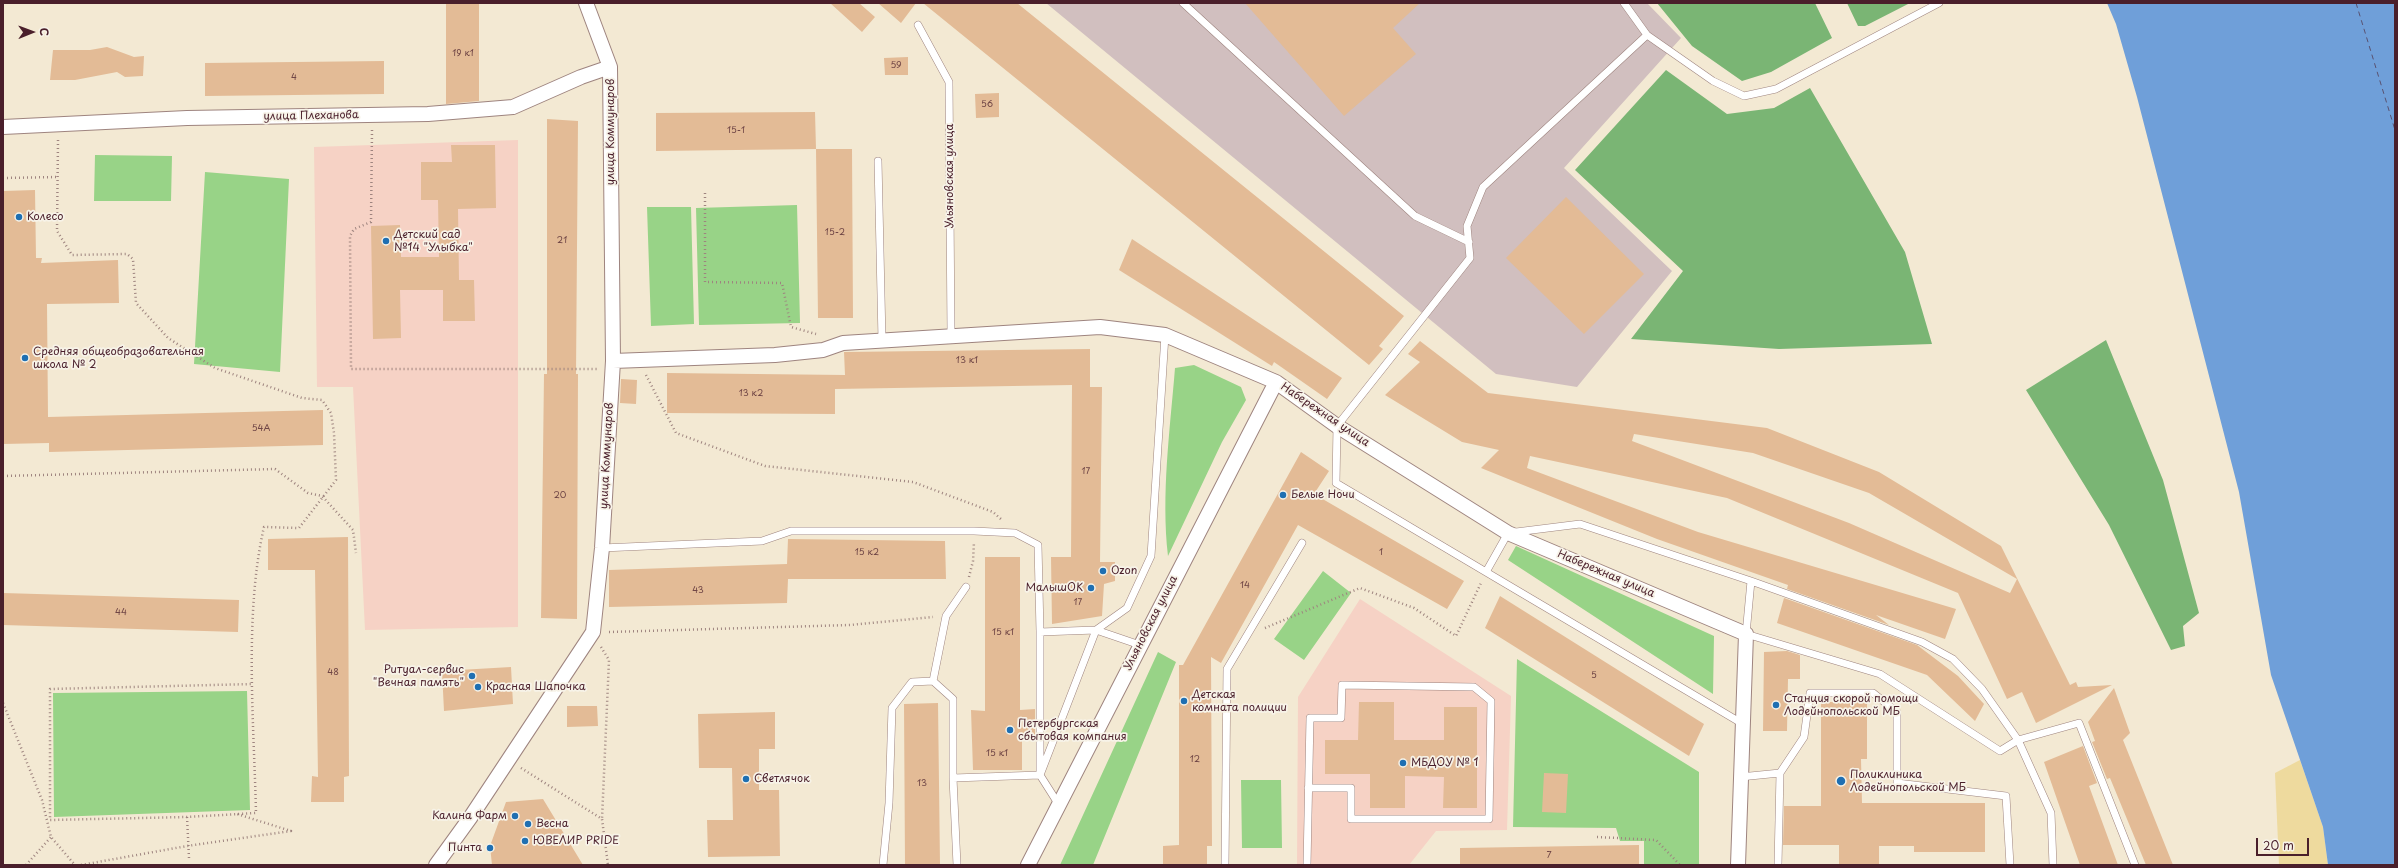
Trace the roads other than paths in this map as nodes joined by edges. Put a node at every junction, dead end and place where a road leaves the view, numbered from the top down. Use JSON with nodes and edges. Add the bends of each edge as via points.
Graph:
{"nodes":[{"id":1,"x":586,"y":3,"type":"edge"},
{"id":2,"x":1183,"y":3,"type":"edge"},
{"id":3,"x":1624,"y":3,"type":"edge"},
{"id":4,"x":1940,"y":3,"type":"edge"},
{"id":5,"x":918,"y":25,"type":"dead end"},
{"id":6,"x":1647,"y":35,"type":"junction"},
{"id":7,"x":610,"y":67,"type":"junction"},
{"id":8,"x":3,"y":126,"type":"edge"},
{"id":9,"x":878,"y":161,"type":"dead end"},
{"id":10,"x":1469,"y":242,"type":"junction"},
{"id":11,"x":951,"y":334,"type":"junction"},
{"id":12,"x":1165,"y":335,"type":"junction"},
{"id":13,"x":882,"y":340,"type":"junction"},
{"id":14,"x":612,"y":365,"type":"junction"},
{"id":15,"x":1276,"y":382,"type":"junction"},
{"id":16,"x":1337,"y":426,"type":"junction"},
{"id":17,"x":1508,"y":533,"type":"junction"},
{"id":18,"x":1302,"y":543,"type":"dead end"},
{"id":19,"x":602,"y":548,"type":"junction"},
{"id":20,"x":1486,"y":572,"type":"junction"},
{"id":21,"x":1751,"y":581,"type":"junction"},
{"id":22,"x":966,"y":587,"type":"road end"},
{"id":23,"x":1096,"y":630,"type":"junction"},
{"id":24,"x":1040,"y":632,"type":"junction"},
{"id":25,"x":1746,"y":634,"type":"junction"},
{"id":26,"x":1140,"y":645,"type":"junction"},
{"id":27,"x":933,"y":681,"type":"junction"},
{"id":28,"x":1743,"y":724,"type":"junction"},
{"id":29,"x":2018,"y":740,"type":"junction"},
{"id":30,"x":1780,"y":773,"type":"junction"},
{"id":31,"x":1040,"y":774,"type":"junction"},
{"id":32,"x":1740,"y":777,"type":"junction"},
{"id":33,"x":953,"y":778,"type":"junction"},
{"id":34,"x":1308,"y":788,"type":"junction"},
{"id":35,"x":1059,"y":805,"type":"junction"},
{"id":36,"x":436,"y":865,"type":"edge"},
{"id":37,"x":883,"y":865,"type":"edge"},
{"id":38,"x":957,"y":865,"type":"edge"},
{"id":39,"x":1028,"y":865,"type":"edge"},
{"id":40,"x":1225,"y":865,"type":"edge"},
{"id":41,"x":1307,"y":865,"type":"edge"},
{"id":42,"x":1738,"y":865,"type":"edge"},
{"id":43,"x":1778,"y":865,"type":"edge"},
{"id":44,"x":2010,"y":865,"type":"edge"},
{"id":45,"x":2053,"y":865,"type":"edge"},
{"id":46,"x":2135,"y":865,"type":"edge"}],
"edges":[{"from":1,"to":7,"type":"street","name":"улица Коммунаров"},
{"from":2,"to":10,"type":"lane","via":[[1414,216]]},
{"from":3,"to":6,"type":"lane"},
{"from":4,"to":6,"type":"lane","via":[[1776,89],[1744,96],[1713,81]]},
{"from":5,"to":11,"type":"lane","name":"Ульяновская улица","via":[[950,82]]},
{"from":6,"to":10,"type":"lane","via":[[1483,187],[1467,226]]},
{"from":7,"to":8,"type":"street","name":"улица Плеханова","via":[[513,107],[428,114],[187,118],[58,126]]},
{"from":7,"to":14,"type":"street","name":"улица Коммунаров"},
{"from":9,"to":13,"type":"lane"},
{"from":10,"to":16,"type":"lane","via":[[1470,258]]},
{"from":11,"to":12,"type":"street","name":"Набережная улица","via":[[1100,327]]},
{"from":11,"to":13,"type":"street","name":"Набережная улица"},
{"from":12,"to":15,"type":"street","name":"Набережная улица"},
{"from":12,"to":23,"type":"lane","via":[[1151,556],[1127,608]]},
{"from":13,"to":14,"type":"street","name":"Набережная улица","via":[[843,343],[823,350],[775,355]]},
{"from":14,"to":19,"type":"street","name":"улица Коммунаров"},
{"from":15,"to":16,"type":"street","name":"Набережная улица"},
{"from":15,"to":26,"type":"street","name":"Ульяновская улица"},
{"from":16,"to":17,"type":"street","name":"Набережная улица"},
{"from":16,"to":20,"type":"lane","via":[[1336,484]]},
{"from":17,"to":20,"type":"lane"},
{"from":17,"to":21,"type":"lane","via":[[1580,524]]},
{"from":17,"to":25,"type":"street","name":"Набережная улица"},
{"from":18,"to":40,"type":"lane","via":[[1227,669]]},
{"from":19,"to":24,"type":"lane","via":[[762,541],[791,531],[1015,533],[1038,545]]},
{"from":19,"to":36,"type":"street","name":"улица Коммунаров","via":[[593,632]]},
{"from":20,"to":28,"type":"lane"},
{"from":21,"to":25,"type":"lane"},
{"from":21,"to":29,"type":"lane","via":[[1922,642],[1953,659],[1982,688]]},
{"from":22,"to":27,"type":"lane","via":[[946,616]]},
{"from":23,"to":24,"type":"lane"},
{"from":23,"to":26,"type":"lane"},
{"from":23,"to":31,"type":"lane"},
{"from":24,"to":31,"type":"lane"},
{"from":25,"to":28,"type":"street"},
{"from":25,"to":29,"type":"lane","via":[[1880,674],[2000,751]]},
{"from":26,"to":35,"type":"street","name":"Ульяновская улица"},
{"from":27,"to":33,"type":"lane","via":[[953,699]]},
{"from":27,"to":37,"type":"lane","via":[[912,682],[892,708],[889,803]]},
{"from":28,"to":32,"type":"street"},
{"from":29,"to":45,"type":"lane","via":[[2052,813]]},
{"from":29,"to":46,"type":"lane","via":[[2080,722]]},
{"from":30,"to":32,"type":"lane"},
{"from":30,"to":43,"type":"lane"},
{"from":30,"to":44,"type":"lane","via":[[1804,737],[1810,693],[1873,693],[1897,712],[1897,783],[2006,796]]},
{"from":31,"to":33,"type":"lane"},
{"from":31,"to":35,"type":"lane"},
{"from":32,"to":42,"type":"street"},
{"from":33,"to":38,"type":"lane"},
{"from":34,"to":34,"type":"lane","via":[[1351,788],[1351,819],[1489,819],[1491,700],[1474,687],[1342,685],[1341,718],[1310,718]]},
{"from":34,"to":41,"type":"lane"},
{"from":35,"to":39,"type":"street","name":"Ульяновская улица"}]}
